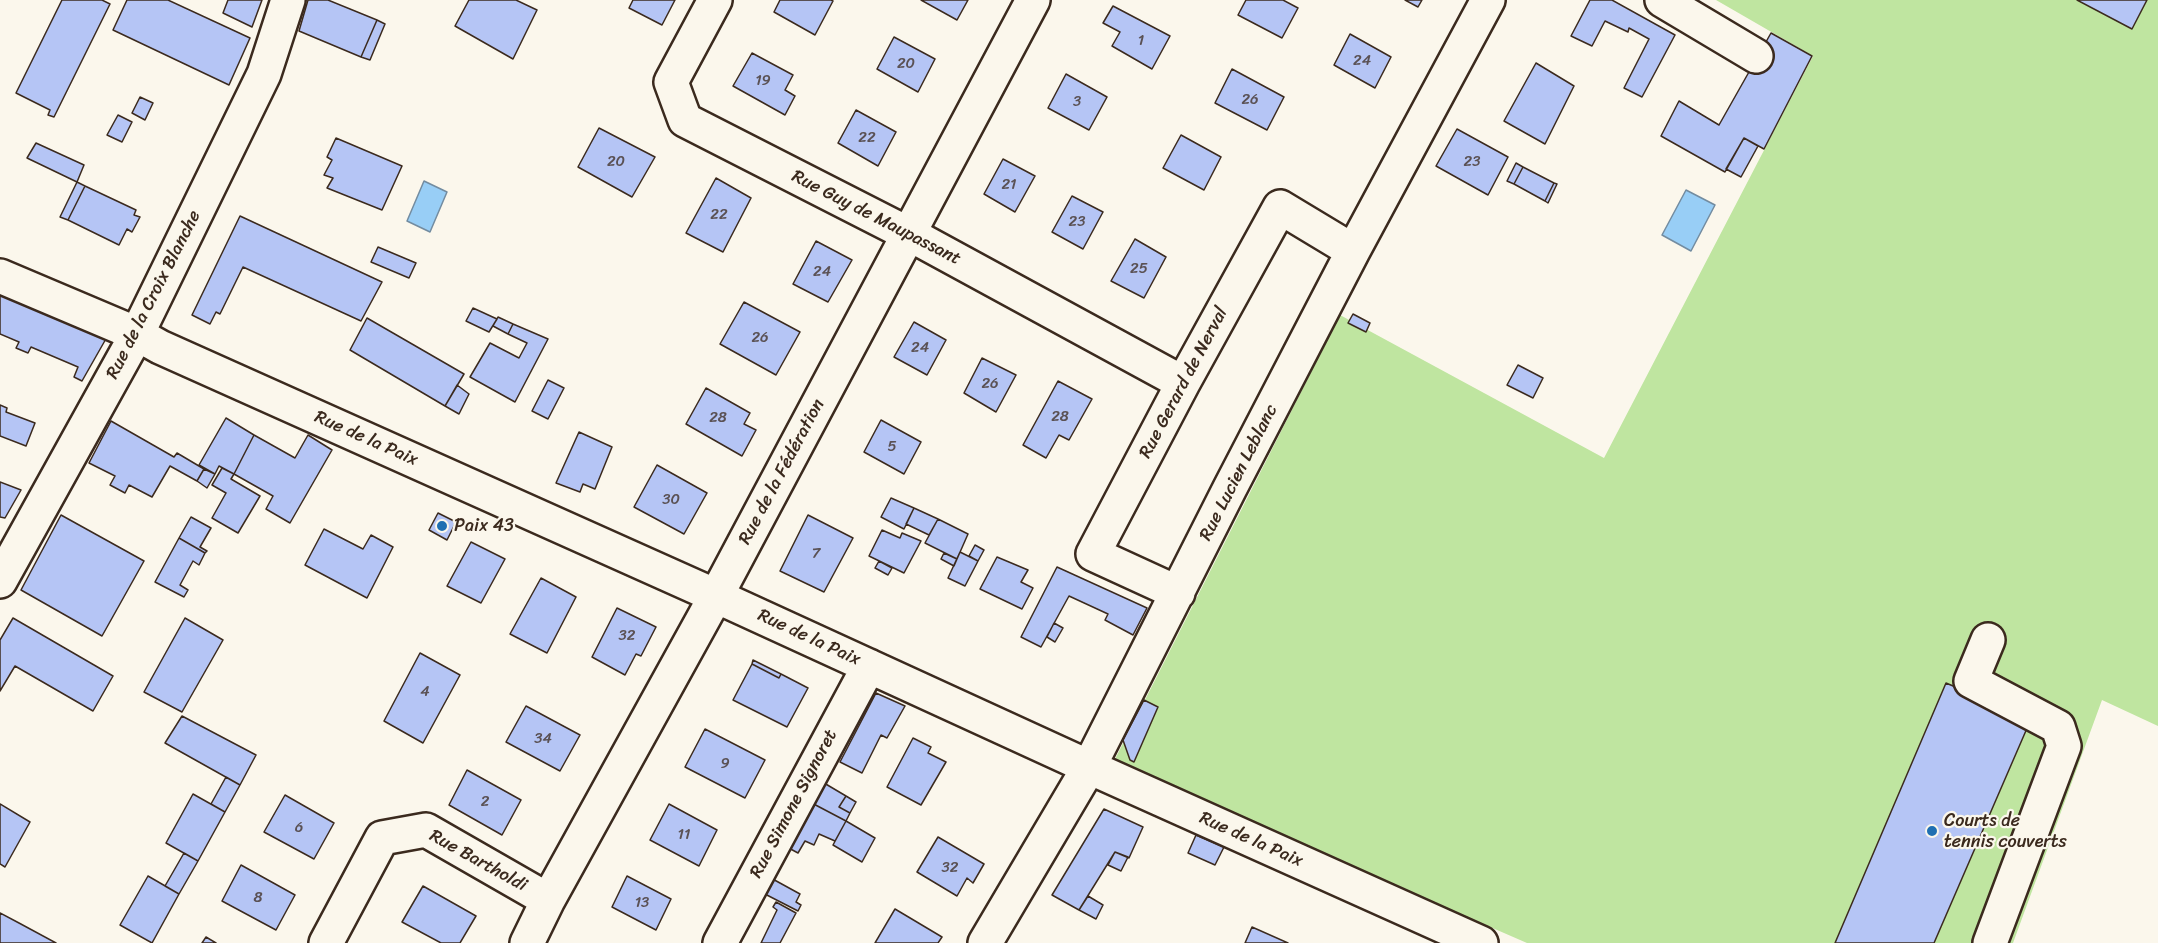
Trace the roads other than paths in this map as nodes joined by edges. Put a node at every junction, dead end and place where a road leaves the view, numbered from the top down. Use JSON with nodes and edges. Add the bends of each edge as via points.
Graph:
{"nodes":[{"id":1,"x":288,"y":0,"type":"edge"},
{"id":2,"x":715,"y":0,"type":"edge"},
{"id":3,"x":1034,"y":0,"type":"edge"},
{"id":4,"x":1488,"y":0,"type":"edge"},
{"id":5,"x":1662,"y":0,"type":"edge"},
{"id":6,"x":1756,"y":56,"type":"dead end"},
{"id":7,"x":908,"y":234,"type":"junction"},
{"id":8,"x":1353,"y":251,"type":"junction"},
{"id":9,"x":0,"y":276,"type":"edge"},
{"id":10,"x":137,"y":334,"type":"junction"},
{"id":11,"x":1183,"y":383,"type":"junction"},
{"id":12,"x":0,"y":580,"type":"edge"},
{"id":13,"x":1178,"y":592,"type":"junction"},
{"id":14,"x":716,"y":596,"type":"junction"},
{"id":15,"x":1988,"y":640,"type":"dead end"},
{"id":16,"x":869,"y":666,"type":"junction"},
{"id":17,"x":1089,"y":767,"type":"junction"},
{"id":18,"x":548,"y":900,"type":"junction"},
{"id":19,"x":326,"y":943,"type":"edge"},
{"id":20,"x":527,"y":943,"type":"edge"},
{"id":21,"x":720,"y":943,"type":"edge"},
{"id":22,"x":985,"y":943,"type":"edge"},
{"id":23,"x":1481,"y":943,"type":"edge"},
{"id":24,"x":1990,"y":943,"type":"edge"}],
"edges":[{"from":1,"to":10,"type":"street","name":"Rue de la Croix Blanche","via":[[264,74]]},
{"from":2,"to":7,"type":"street","name":"Rue Guy de Maupassant","via":[[671,82],[685,120]]},
{"from":3,"to":7,"type":"street","name":"Rue de la Fédération"},
{"from":4,"to":8,"type":"street","name":"Rue Lucien Leblanc"},
{"from":5,"to":6,"type":"street"},
{"from":7,"to":11,"type":"street","name":"Rue Guy de Maupassant"},
{"from":7,"to":14,"type":"street","name":"Rue de la Fédération"},
{"from":8,"to":11,"type":"street","name":"Rue Gerard de Nerval","via":[[1280,207]]},
{"from":8,"to":13,"type":"street","name":"Rue Lucien Leblanc"},
{"from":9,"to":10,"type":"street","name":"Rue de la Paix"},
{"from":10,"to":12,"type":"street","name":"Rue de la Croix Blanche"},
{"from":10,"to":14,"type":"street","name":"Rue de la Paix"},
{"from":11,"to":13,"type":"street","name":"Rue Gerard de Nerval","via":[[1093,554]]},
{"from":13,"to":17,"type":"street","name":"Rue Lucien Leblanc"},
{"from":14,"to":16,"type":"street","name":"Rue de la Paix"},
{"from":14,"to":18,"type":"street","name":"Rue de la Fédération"},
{"from":15,"to":24,"type":"street","via":[[1971,681],[2058,727],[2064,746]]},
{"from":16,"to":17,"type":"street","name":"Rue de la Paix"},
{"from":16,"to":21,"type":"street","name":"Rue Simone Signoret"},
{"from":17,"to":22,"type":"street","name":"Rue Lucien Leblanc"},
{"from":17,"to":23,"type":"street","name":"Rue de la Paix"},
{"from":18,"to":19,"type":"street","name":"Rue Bartholdi","via":[[426,830],[382,838]]},
{"from":18,"to":20,"type":"street","name":"Rue de la Fédération"}]}
